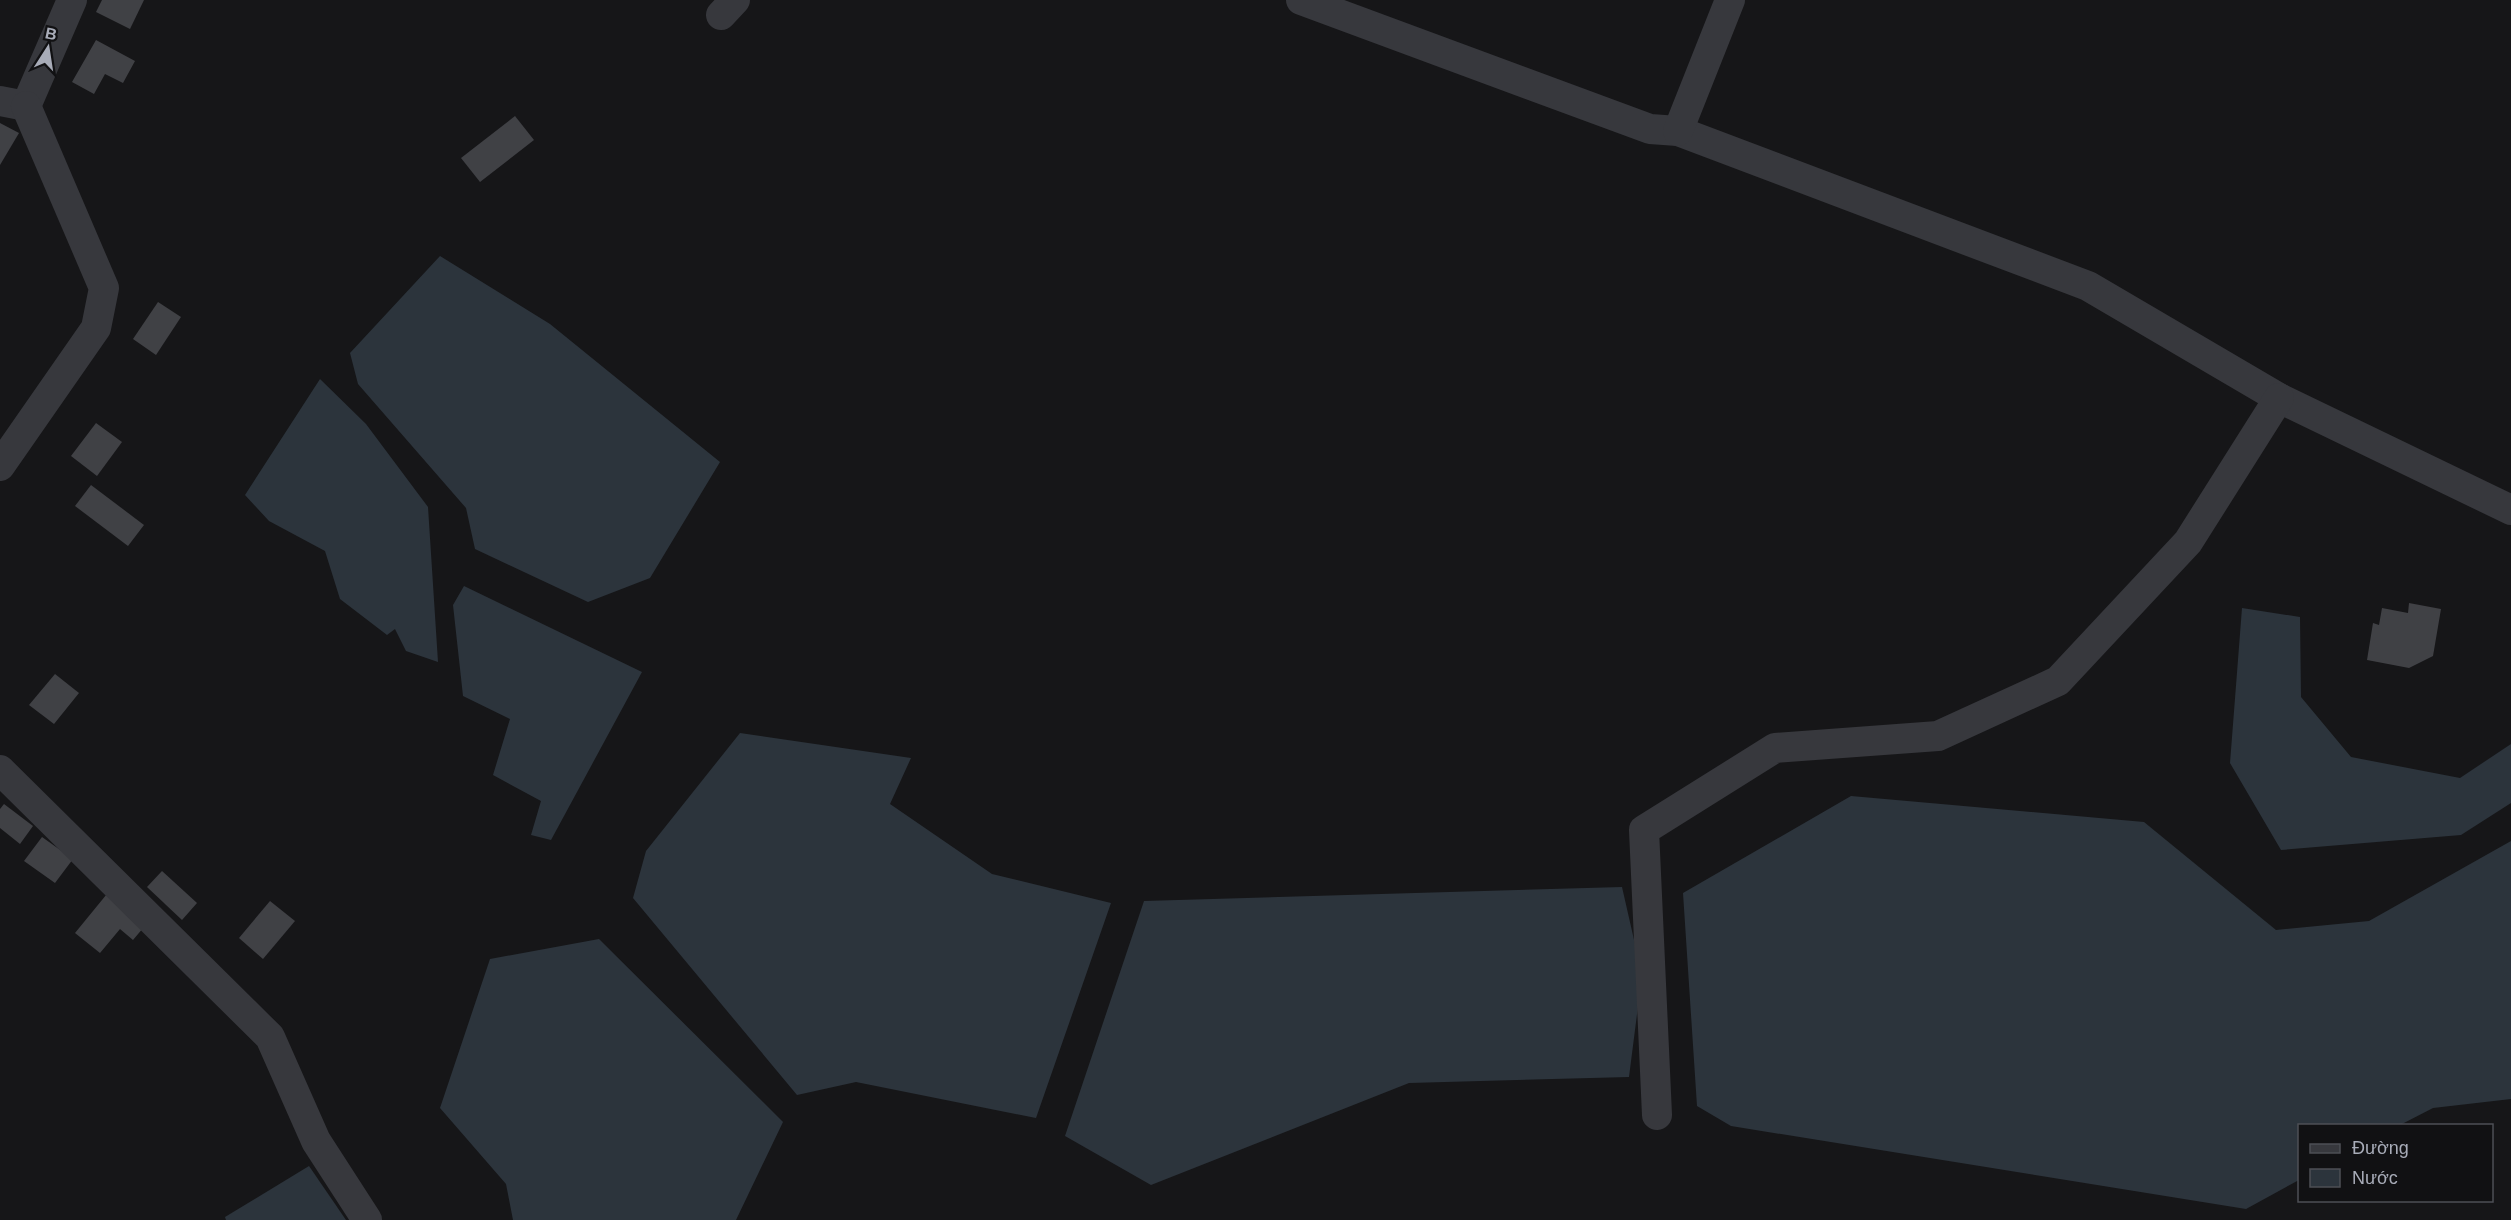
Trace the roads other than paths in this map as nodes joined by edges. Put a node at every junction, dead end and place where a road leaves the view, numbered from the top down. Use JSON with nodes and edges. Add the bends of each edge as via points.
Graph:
{"nodes":[{"id":1,"x":72,"y":0,"type":"edge"},
{"id":2,"x":1301,"y":0,"type":"edge"},
{"id":3,"x":1730,"y":0,"type":"edge"},
{"id":4,"x":13,"y":104,"type":"edge"},
{"id":5,"x":1678,"y":131,"type":"junction"},
{"id":6,"x":2279,"y":398,"type":"junction"},
{"id":7,"x":0,"y":466,"type":"edge"},
{"id":8,"x":2511,"y":510,"type":"edge"},
{"id":9,"x":0,"y":770,"type":"edge"},
{"id":10,"x":1657,"y":1115,"type":"dead end"},
{"id":11,"x":367,"y":1220,"type":"edge"}],
"edges":[{"from":1,"to":4,"type":"street"},
{"from":2,"to":5,"type":"street","via":[[1650,129]]},
{"from":3,"to":5,"type":"street"},
{"from":4,"to":7,"type":"street","via":[[104,288],[96,328]]},
{"from":5,"to":6,"type":"street","via":[[2088,286]]},
{"from":6,"to":8,"type":"street"},
{"from":6,"to":10,"type":"street","via":[[2188,542],[2058,681],[1938,736],[1775,748],[1644,830]]},
{"from":9,"to":11,"type":"street","via":[[270,1037],[316,1141]]}]}
